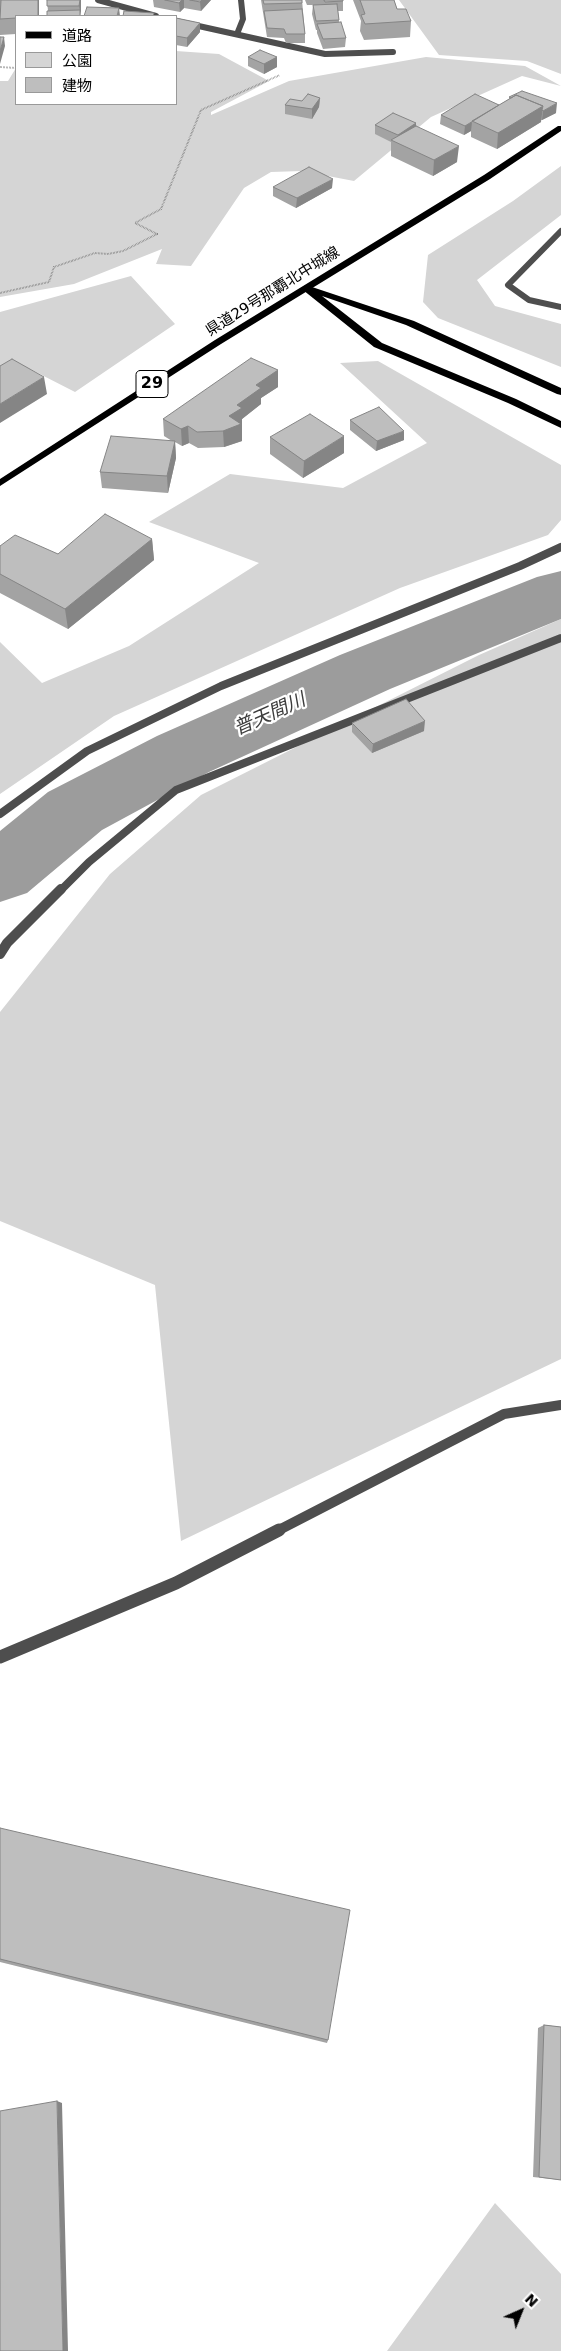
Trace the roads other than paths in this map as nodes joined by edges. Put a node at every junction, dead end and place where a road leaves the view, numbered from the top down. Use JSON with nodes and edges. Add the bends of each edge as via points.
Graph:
{"nodes":[{"id":1,"x":98,"y":0,"type":"edge"},
{"id":2,"x":241,"y":0,"type":"edge"},
{"id":3,"x":152,"y":15,"type":"edge"},
{"id":4,"x":178,"y":21,"type":"edge"},
{"id":5,"x":237,"y":34,"type":"junction"},
{"id":6,"x":393,"y":52,"type":"dead end"},
{"id":7,"x":561,"y":128,"type":"edge"},
{"id":8,"x":561,"y":231,"type":"edge"},
{"id":9,"x":306,"y":288,"type":"junction"},
{"id":10,"x":561,"y":307,"type":"edge"},
{"id":11,"x":561,"y":392,"type":"edge"},
{"id":12,"x":561,"y":426,"type":"edge"},
{"id":13,"x":0,"y":483,"type":"edge"},
{"id":14,"x":561,"y":547,"type":"edge"},
{"id":15,"x":561,"y":638,"type":"edge"},
{"id":16,"x":0,"y":814,"type":"edge"},
{"id":17,"x":0,"y":954,"type":"edge"},
{"id":18,"x":561,"y":1405,"type":"edge"},
{"id":19,"x":0,"y":1657,"type":"edge"}],
"edges":[{"from":1,"to":3,"type":"street"},
{"from":2,"to":5,"type":"street","via":[[243,19]]},
{"from":4,"to":5,"type":"street"},
{"from":5,"to":6,"type":"street","via":[[325,54]]},
{"from":7,"to":9,"type":"main road","name":"県道29号那覇北中城線","number":"29"},
{"from":8,"to":10,"type":"street","via":[[508,285],[529,300]]},
{"from":9,"to":11,"type":"highway","via":[[410,323]]},
{"from":9,"to":12,"type":"highway","via":[[378,345],[512,401]]},
{"from":9,"to":13,"type":"main road","name":"県道29号那覇北中城線","number":"29"},
{"from":14,"to":16,"type":"street","via":[[221,686],[87,751]]},
{"from":15,"to":17,"type":"street","via":[[176,790],[89,862],[7,943]]},
{"from":18,"to":19,"type":"street","via":[[504,1414],[176,1583]]}]}
